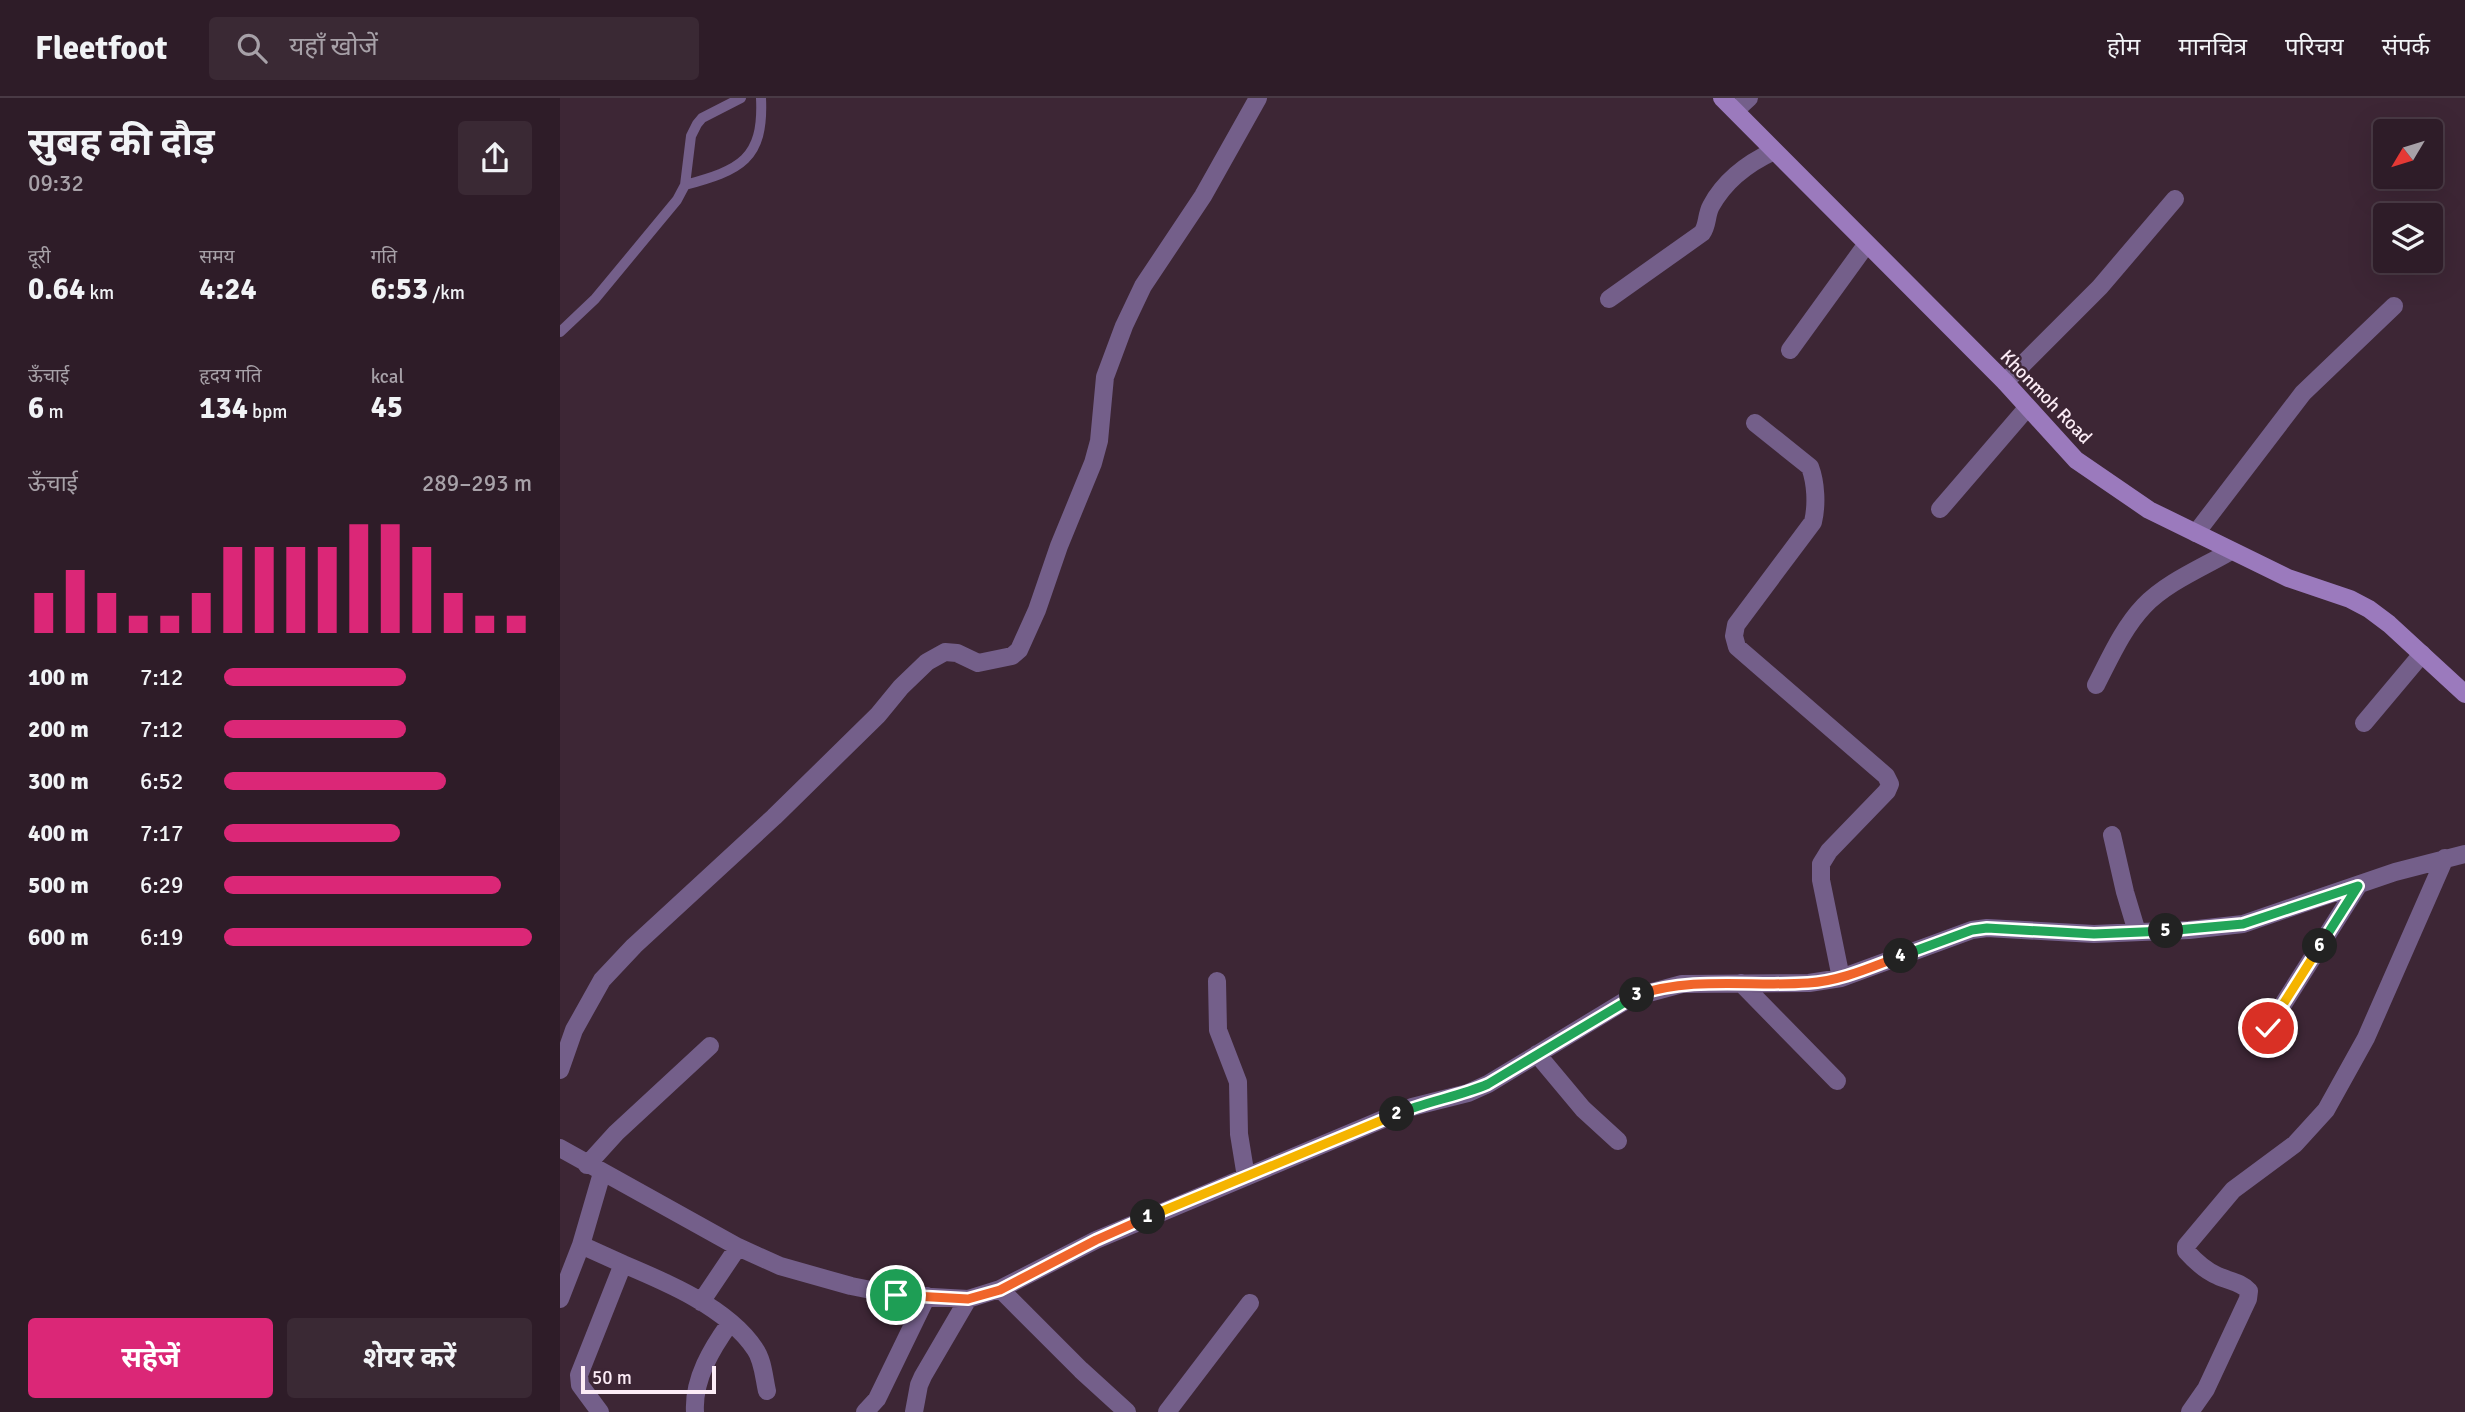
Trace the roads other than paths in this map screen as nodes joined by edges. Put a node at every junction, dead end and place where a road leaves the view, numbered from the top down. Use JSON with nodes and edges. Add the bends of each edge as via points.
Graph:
{"nodes":[{"id":1,"x":741,"y":98,"type":"edge"},
{"id":2,"x":761,"y":98,"type":"edge"},
{"id":3,"x":1258,"y":98,"type":"edge"},
{"id":4,"x":1735,"y":102,"type":"edge"},
{"id":5,"x":1774,"y":151,"type":"junction"},
{"id":6,"x":685,"y":185,"type":"junction"},
{"id":7,"x":2175,"y":199,"type":"dead end"},
{"id":8,"x":1866,"y":245,"type":"junction"},
{"id":9,"x":1609,"y":299,"type":"dead end"},
{"id":10,"x":2394,"y":306,"type":"dead end"},
{"id":11,"x":560,"y":332,"type":"edge"},
{"id":12,"x":1790,"y":349,"type":"dead end"},
{"id":13,"x":2005,"y":382,"type":"junction"},
{"id":14,"x":2027,"y":408,"type":"junction"},
{"id":15,"x":1755,"y":423,"type":"dead end"},
{"id":16,"x":1940,"y":509,"type":"dead end"},
{"id":17,"x":2196,"y":533,"type":"junction"},
{"id":18,"x":2231,"y":551,"type":"junction"},
{"id":19,"x":2422,"y":654,"type":"junction"},
{"id":20,"x":2096,"y":685,"type":"dead end"},
{"id":21,"x":2465,"y":694,"type":"edge"},
{"id":22,"x":2364,"y":723,"type":"dead end"},
{"id":23,"x":2112,"y":835,"type":"dead end"},
{"id":24,"x":2465,"y":854,"type":"edge"},
{"id":25,"x":2445,"y":858,"type":"junction"},
{"id":26,"x":2358,"y":886,"type":"junction"},
{"id":27,"x":2137,"y":932,"type":"junction"},
{"id":28,"x":1842,"y":978,"type":"junction"},
{"id":29,"x":1216,"y":981,"type":"dead end"},
{"id":30,"x":1741,"y":983,"type":"junction"},
{"id":31,"x":2268,"y":1028,"type":"dead end"},
{"id":32,"x":710,"y":1046,"type":"dead end"},
{"id":33,"x":1537,"y":1054,"type":"junction"},
{"id":34,"x":560,"y":1070,"type":"edge"},
{"id":35,"x":1837,"y":1081,"type":"dead end"},
{"id":36,"x":1618,"y":1141,"type":"dead end"},
{"id":37,"x":560,"y":1148,"type":"edge"},
{"id":38,"x":594,"y":1169,"type":"junction"},
{"id":39,"x":1246,"y":1177,"type":"junction"},
{"id":40,"x":581,"y":1245,"type":"junction"},
{"id":41,"x":738,"y":1247,"type":"junction"},
{"id":42,"x":623,"y":1264,"type":"junction"},
{"id":43,"x":1000,"y":1290,"type":"junction"},
{"id":44,"x":928,"y":1296,"type":"junction"},
{"id":45,"x":560,"y":1299,"type":"edge"},
{"id":46,"x":968,"y":1299,"type":"junction"},
{"id":47,"x":701,"y":1301,"type":"junction"},
{"id":48,"x":1250,"y":1303,"type":"dead end"},
{"id":49,"x":730,"y":1323,"type":"junction"},
{"id":50,"x":767,"y":1391,"type":"dead end"},
{"id":51,"x":600,"y":1412,"type":"edge"},
{"id":52,"x":695,"y":1412,"type":"edge"},
{"id":53,"x":865,"y":1412,"type":"edge"},
{"id":54,"x":914,"y":1412,"type":"edge"},
{"id":55,"x":1126,"y":1412,"type":"edge"},
{"id":56,"x":1167,"y":1412,"type":"edge"},
{"id":57,"x":2190,"y":1412,"type":"edge"}],
"edges":[{"from":1,"to":6,"type":"lane","via":[[702,118],[694,129]]},
{"from":2,"to":6,"type":"lane","via":[[758,141],[752,153],[726,172]]},
{"from":3,"to":34,"type":"street","via":[[1203,196],[1143,286],[1124,326],[1105,377],[1093,463],[1019,650],[981,663],[945,652],[927,662],[775,817],[603,980],[574,1030]]},
{"from":4,"to":5,"type":"main road","name":"Khonmoh Road"},
{"from":5,"to":8,"type":"main road","name":"Khonmoh Road"},
{"from":5,"to":9,"type":"street","via":[[1733,177],[1712,205],[1702,233]]},
{"from":6,"to":11,"type":"lane","via":[[595,299]]},
{"from":7,"to":13,"type":"street","via":[[2100,287]]},
{"from":8,"to":12,"type":"street"},
{"from":8,"to":13,"type":"main road","name":"Khonmoh Road"},
{"from":10,"to":17,"type":"street","via":[[2303,393]]},
{"from":13,"to":14,"type":"main road","name":"Khonmoh Road"},
{"from":14,"to":16,"type":"street"},
{"from":14,"to":17,"type":"main road","name":"Khonmoh Road","via":[[2076,460],[2149,510]]},
{"from":15,"to":28,"type":"street","via":[[1810,467],[1814,514],[1736,625],[1734,642],[1890,784],[1821,864]]},
{"from":17,"to":18,"type":"main road","name":"Khonmoh Road"},
{"from":18,"to":19,"type":"main road","name":"Khonmoh Road","via":[[2288,578],[2350,599],[2389,624]]},
{"from":18,"to":20,"type":"street","via":[[2145,605],[2124,631]]},
{"from":19,"to":21,"type":"main road","name":"Khonmoh Road"},
{"from":19,"to":22,"type":"street"},
{"from":23,"to":27,"type":"street"},
{"from":24,"to":25,"type":"street"},
{"from":25,"to":26,"type":"street"},
{"from":25,"to":57,"type":"street","via":[[2365,1038],[2326,1110],[2295,1144],[2233,1190],[2186,1246],[2205,1269],[2249,1291],[2206,1389]]},
{"from":26,"to":27,"type":"street","via":[[2243,924]]},
{"from":26,"to":31,"type":"street"},
{"from":27,"to":28,"type":"street","via":[[1972,930]]},
{"from":28,"to":30,"type":"street"},
{"from":29,"to":39,"type":"street","via":[[1218,1030],[1238,1082]]},
{"from":30,"to":33,"type":"street","via":[[1682,984],[1630,998]]},
{"from":30,"to":35,"type":"street"},
{"from":32,"to":38,"type":"street","via":[[616,1133]]},
{"from":33,"to":36,"type":"street","via":[[1583,1109]]},
{"from":33,"to":39,"type":"street","via":[[1468,1093],[1412,1107]]},
{"from":37,"to":38,"type":"street"},
{"from":38,"to":40,"type":"street"},
{"from":38,"to":41,"type":"street"},
{"from":39,"to":43,"type":"street","via":[[1096,1240]]},
{"from":40,"to":42,"type":"street"},
{"from":40,"to":45,"type":"street"},
{"from":41,"to":44,"type":"street","via":[[780,1266],[851,1286]]},
{"from":41,"to":47,"type":"street"},
{"from":42,"to":47,"type":"street"},
{"from":42,"to":51,"type":"street","via":[[579,1375],[580,1385]]},
{"from":43,"to":46,"type":"street"},
{"from":43,"to":55,"type":"street"},
{"from":44,"to":46,"type":"street"},
{"from":44,"to":53,"type":"street","via":[[877,1399]]},
{"from":46,"to":54,"type":"street","via":[[923,1376]]},
{"from":47,"to":49,"type":"street"},
{"from":48,"to":56,"type":"street"},
{"from":49,"to":50,"type":"street","via":[[755,1348]]},
{"from":49,"to":52,"type":"street","via":[[705,1365]]}]}
